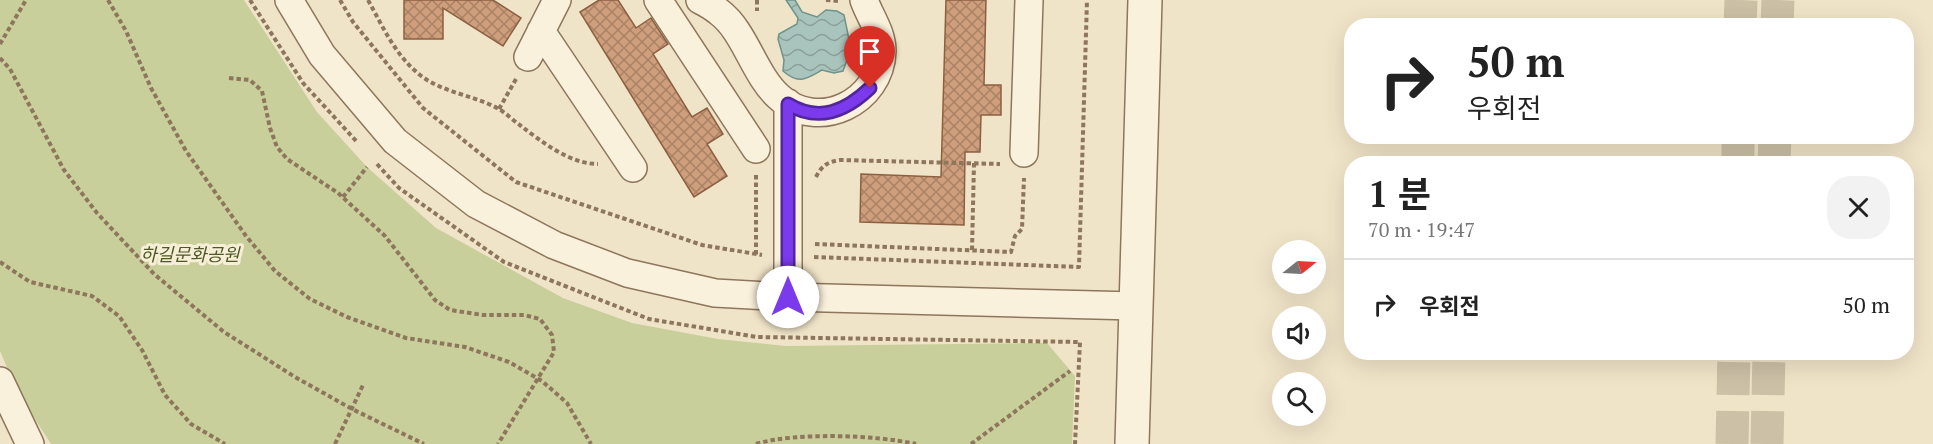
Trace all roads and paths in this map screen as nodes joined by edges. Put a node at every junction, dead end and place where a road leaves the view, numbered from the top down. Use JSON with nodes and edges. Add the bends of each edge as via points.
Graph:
{"nodes":[{"id":1,"x":26,"y":0,"type":"edge"},
{"id":2,"x":108,"y":0,"type":"edge"},
{"id":3,"x":289,"y":0,"type":"edge"},
{"id":4,"x":368,"y":0,"type":"edge"},
{"id":5,"x":557,"y":0,"type":"edge"},
{"id":6,"x":658,"y":0,"type":"edge"},
{"id":7,"x":700,"y":0,"type":"edge"},
{"id":8,"x":826,"y":0,"type":"edge"},
{"id":9,"x":1029,"y":0,"type":"edge"},
{"id":10,"x":1145,"y":0,"type":"edge"},
{"id":11,"x":860,"y":1,"type":"edge"},
{"id":12,"x":541,"y":31,"type":"junction"},
{"id":13,"x":0,"y":44,"type":"edge"},
{"id":14,"x":0,"y":57,"type":"edge"},
{"id":15,"x":528,"y":57,"type":"joint"},
{"id":16,"x":229,"y":78,"type":"dead end"},
{"id":17,"x":788,"y":104,"type":"junction"},
{"id":18,"x":499,"y":109,"type":"junction"},
{"id":19,"x":756,"y":149,"type":"joint"},
{"id":20,"x":1024,"y":159,"type":"junction"},
{"id":21,"x":974,"y":163,"type":"junction"},
{"id":22,"x":630,"y":164,"type":"joint"},
{"id":23,"x":367,"y":167,"type":"dead end"},
{"id":24,"x":815,"y":179,"type":"dead end"},
{"id":25,"x":342,"y":197,"type":"junction"},
{"id":26,"x":815,"y":234,"type":"dead end"},
{"id":27,"x":972,"y":250,"type":"junction"},
{"id":28,"x":756,"y":255,"type":"dead end"},
{"id":29,"x":0,"y":262,"type":"edge"},
{"id":30,"x":788,"y":297,"type":"junction"},
{"id":31,"x":1135,"y":306,"type":"junction"},
{"id":32,"x":1070,"y":371,"type":"dead end"},
{"id":33,"x":539,"y":379,"type":"junction"},
{"id":34,"x":0,"y":381,"type":"edge"},
{"id":35,"x":363,"y":385,"type":"dead end"},
{"id":36,"x":352,"y":409,"type":"junction"},
{"id":37,"x":30,"y":444,"type":"edge"},
{"id":38,"x":225,"y":444,"type":"edge"},
{"id":39,"x":334,"y":444,"type":"edge"},
{"id":40,"x":424,"y":444,"type":"edge"},
{"id":41,"x":498,"y":444,"type":"edge"},
{"id":42,"x":591,"y":444,"type":"edge"},
{"id":43,"x":756,"y":444,"type":"edge"},
{"id":44,"x":916,"y":444,"type":"edge"},
{"id":45,"x":971,"y":444,"type":"edge"},
{"id":46,"x":1132,"y":444,"type":"edge"}],
"edges":[{"from":1,"to":13,"type":"path"},
{"from":2,"to":33,"type":"path","via":[[186,151],[276,271],[310,299],[347,317],[406,338],[465,348],[509,362]]},
{"from":3,"to":30,"type":"street","via":[[322,55],[395,141],[476,204],[554,245],[627,273],[715,293]]},
{"from":4,"to":18,"type":"path","via":[[396,50],[419,74],[436,86]]},
{"from":5,"to":12,"type":"street"},
{"from":6,"to":19,"type":"street"},
{"from":7,"to":17,"type":"street","via":[[721,12],[766,82]]},
{"from":8,"to":11,"type":"path"},
{"from":9,"to":20,"type":"street"},
{"from":10,"to":31,"type":"street"},
{"from":11,"to":17,"type":"street","via":[[879,30],[882,50],[879,70],[870,88],[837,111],[817,113]]},
{"from":12,"to":15,"type":"street"},
{"from":12,"to":22,"type":"street"},
{"from":14,"to":36,"type":"path","via":[[64,170],[97,213],[154,274],[224,332]]},
{"from":15,"to":18,"type":"path"},
{"from":16,"to":25,"type":"path","via":[[250,80],[262,91],[277,147],[287,159]]},
{"from":17,"to":30,"type":"street"},
{"from":18,"to":22,"type":"path","via":[[533,136],[569,157],[595,165]]},
{"from":19,"to":28,"type":"path"},
{"from":20,"to":21,"type":"path"},
{"from":20,"to":27,"type":"path","via":[[1022,229],[1015,236],[1011,252]]},
{"from":21,"to":24,"type":"path","via":[[840,160],[828,163]]},
{"from":21,"to":27,"type":"path"},
{"from":23,"to":25,"type":"path"},
{"from":25,"to":33,"type":"path","via":[[386,236],[435,300],[450,310],[540,319],[552,335],[554,352]]},
{"from":26,"to":27,"type":"path","via":[[815,245]]},
{"from":29,"to":38,"type":"path","via":[[30,282],[92,296],[118,316],[142,350],[165,395],[191,424]]},
{"from":30,"to":31,"type":"street"},
{"from":31,"to":46,"type":"street"},
{"from":32,"to":45,"type":"path"},
{"from":33,"to":41,"type":"path"},
{"from":33,"to":42,"type":"path","via":[[567,403]]},
{"from":34,"to":37,"type":"street"},
{"from":35,"to":36,"type":"path"},
{"from":36,"to":39,"type":"path"},
{"from":36,"to":40,"type":"path"},
{"from":43,"to":44,"type":"path","via":[[825,437]]}]}
